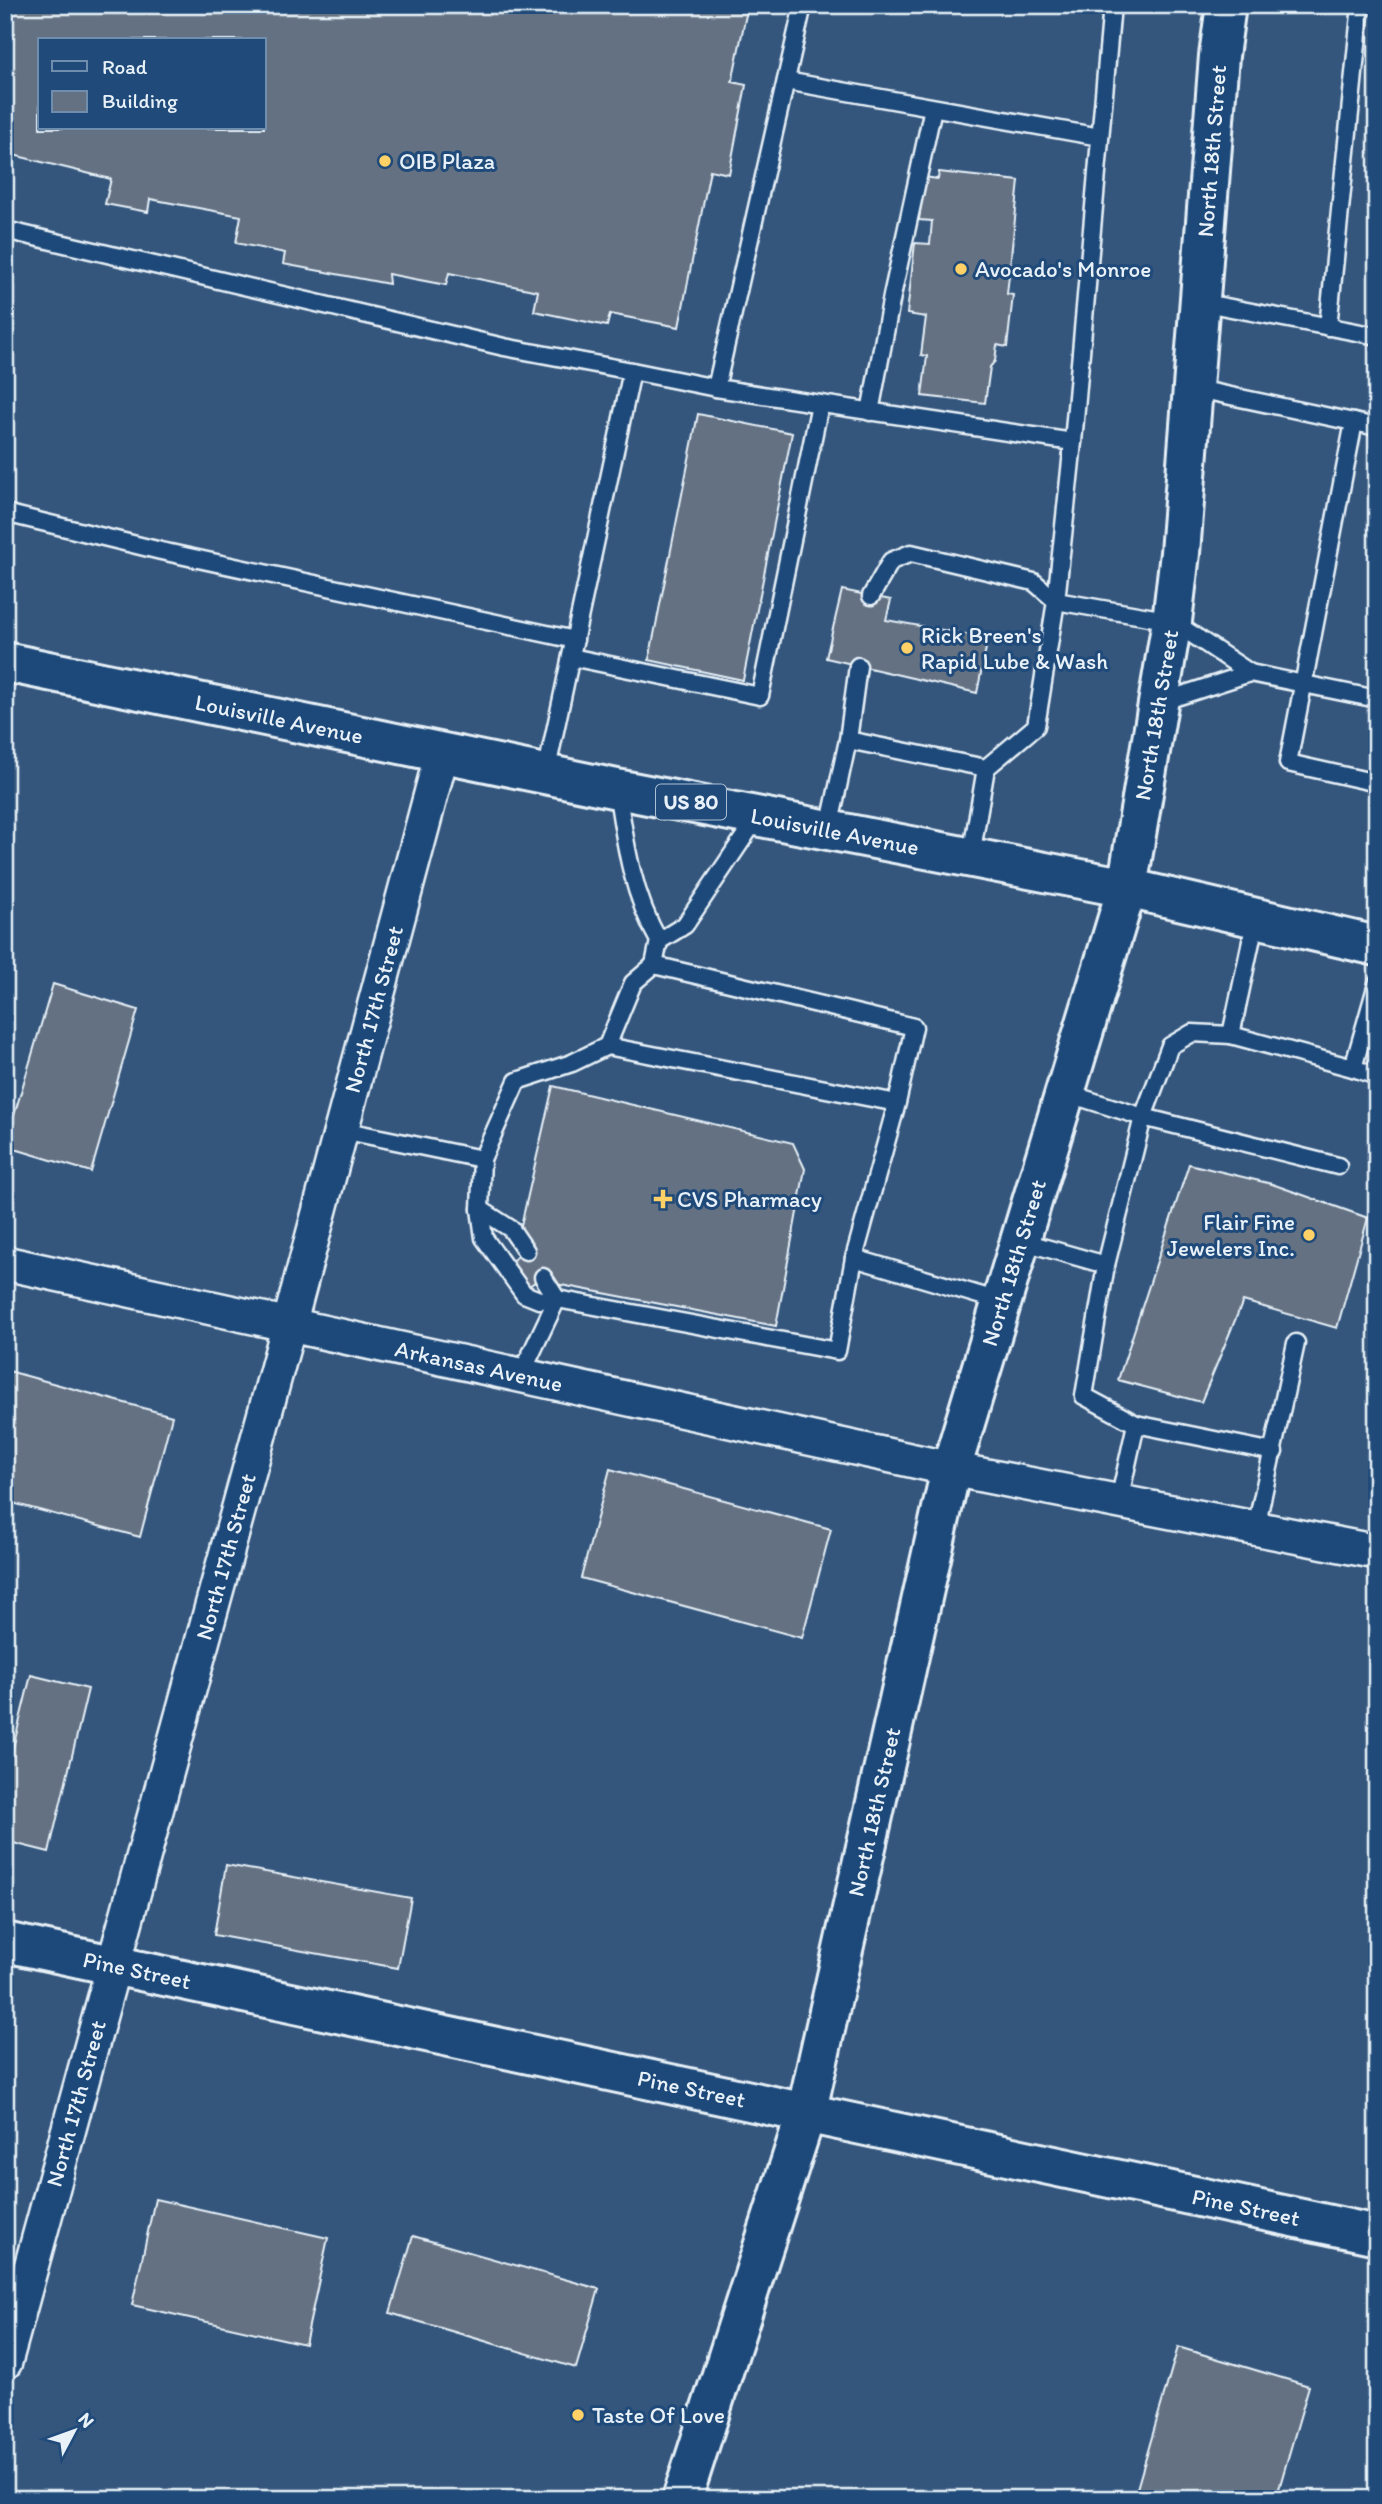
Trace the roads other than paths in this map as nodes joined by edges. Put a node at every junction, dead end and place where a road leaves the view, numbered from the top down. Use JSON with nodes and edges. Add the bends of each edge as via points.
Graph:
{"nodes":[{"id":1,"x":803,"y":5,"type":"edge"},
{"id":2,"x":1112,"y":5,"type":"edge"},
{"id":3,"x":1226,"y":5,"type":"edge"},
{"id":4,"x":1361,"y":5,"type":"edge"},
{"id":5,"x":786,"y":81,"type":"junction"},
{"id":6,"x":933,"y":108,"type":"junction"},
{"id":7,"x":1100,"y":137,"type":"junction"},
{"id":8,"x":5,"y":230,"type":"edge"},
{"id":9,"x":1199,"y":302,"type":"junction"},
{"id":10,"x":1328,"y":327,"type":"junction"},
{"id":11,"x":1377,"y":336,"type":"edge"},
{"id":12,"x":632,"y":371,"type":"junction"},
{"id":13,"x":716,"y":388,"type":"junction"},
{"id":14,"x":1193,"y":388,"type":"junction"},
{"id":15,"x":820,"y":404,"type":"junction"},
{"id":16,"x":870,"y":412,"type":"junction"},
{"id":17,"x":1354,"y":422,"type":"junction"},
{"id":18,"x":1377,"y":427,"type":"edge"},
{"id":19,"x":1073,"y":442,"type":"junction"},
{"id":20,"x":5,"y":513,"type":"edge"},
{"id":21,"x":871,"y":596,"type":"dead end"},
{"id":22,"x":1056,"y":601,"type":"junction"},
{"id":23,"x":1172,"y":621,"type":"junction"},
{"id":24,"x":575,"y":640,"type":"junction"},
{"id":25,"x":571,"y":657,"type":"junction"},
{"id":26,"x":5,"y":662,"type":"edge"},
{"id":27,"x":858,"y":666,"type":"dead end"},
{"id":28,"x":1250,"y":673,"type":"junction"},
{"id":29,"x":1302,"y":684,"type":"junction"},
{"id":30,"x":1377,"y":699,"type":"edge"},
{"id":31,"x":1158,"y":703,"type":"junction"},
{"id":32,"x":848,"y":740,"type":"junction"},
{"id":33,"x":442,"y":753,"type":"junction"},
{"id":34,"x":986,"y":768,"type":"junction"},
{"id":35,"x":546,"y":773,"type":"junction"},
{"id":36,"x":1377,"y":783,"type":"edge"},
{"id":37,"x":617,"y":789,"type":"junction"},
{"id":38,"x":758,"y":814,"type":"junction"},
{"id":39,"x":830,"y":828,"type":"junction"},
{"id":40,"x":971,"y":856,"type":"junction"},
{"id":41,"x":1127,"y":888,"type":"junction"},
{"id":42,"x":1256,"y":918,"type":"junction"},
{"id":43,"x":659,"y":941,"type":"junction"},
{"id":44,"x":1377,"y":946,"type":"edge"},
{"id":45,"x":654,"y":965,"type":"junction"},
{"id":46,"x":1377,"y":984,"type":"edge"},
{"id":47,"x":1231,"y":1035,"type":"junction"},
{"id":48,"x":607,"y":1046,"type":"junction"},
{"id":49,"x":1353,"y":1068,"type":"junction"},
{"id":50,"x":1377,"y":1076,"type":"edge"},
{"id":51,"x":1066,"y":1093,"type":"junction"},
{"id":52,"x":897,"y":1103,"type":"junction"},
{"id":53,"x":1143,"y":1117,"type":"junction"},
{"id":54,"x":342,"y":1130,"type":"junction"},
{"id":55,"x":482,"y":1159,"type":"junction"},
{"id":56,"x":1338,"y":1166,"type":"dead end"},
{"id":57,"x":480,"y":1209,"type":"junction"},
{"id":58,"x":1021,"y":1241,"type":"junction"},
{"id":59,"x":526,"y":1251,"type":"dead end"},
{"id":60,"x":854,"y":1258,"type":"junction"},
{"id":61,"x":5,"y":1263,"type":"edge"},
{"id":62,"x":1106,"y":1265,"type":"junction"},
{"id":63,"x":542,"y":1277,"type":"dead end"},
{"id":64,"x":557,"y":1299,"type":"junction"},
{"id":65,"x":1002,"y":1302,"type":"junction"},
{"id":66,"x":289,"y":1325,"type":"junction"},
{"id":67,"x":1296,"y":1343,"type":"dead end"},
{"id":68,"x":521,"y":1375,"type":"junction"},
{"id":69,"x":1136,"y":1424,"type":"junction"},
{"id":70,"x":1274,"y":1452,"type":"junction"},
{"id":71,"x":951,"y":1469,"type":"junction"},
{"id":72,"x":1119,"y":1501,"type":"junction"},
{"id":73,"x":1256,"y":1527,"type":"junction"},
{"id":74,"x":1377,"y":1552,"type":"edge"},
{"id":75,"x":5,"y":1942,"type":"edge"},
{"id":76,"x":114,"y":1965,"type":"junction"},
{"id":77,"x":806,"y":2114,"type":"junction"},
{"id":78,"x":1377,"y":2235,"type":"edge"},
{"id":79,"x":5,"y":2362,"type":"edge"},
{"id":80,"x":682,"y":2499,"type":"edge"}],
"edges":[{"from":1,"to":5,"type":"lane"},
{"from":2,"to":7,"type":"lane"},
{"from":3,"to":9,"type":"main road","name":"North 18th Street"},
{"from":4,"to":10,"type":"lane"},
{"from":5,"to":6,"type":"lane"},
{"from":5,"to":13,"type":"lane"},
{"from":6,"to":7,"type":"lane"},
{"from":6,"to":16,"type":"lane"},
{"from":7,"to":19,"type":"lane"},
{"from":8,"to":12,"type":"lane","via":[[504,346]]},
{"from":9,"to":10,"type":"lane"},
{"from":9,"to":14,"type":"main road","name":"North 18th Street"},
{"from":10,"to":11,"type":"lane"},
{"from":12,"to":13,"type":"lane"},
{"from":12,"to":24,"type":"lane"},
{"from":13,"to":15,"type":"lane"},
{"from":14,"to":17,"type":"lane"},
{"from":14,"to":23,"type":"main road","name":"North 18th Street"},
{"from":15,"to":16,"type":"lane"},
{"from":15,"to":25,"type":"lane","via":[[760,696]]},
{"from":16,"to":19,"type":"lane"},
{"from":17,"to":18,"type":"lane"},
{"from":17,"to":29,"type":"lane"},
{"from":19,"to":22,"type":"lane"},
{"from":20,"to":24,"type":"lane"},
{"from":21,"to":22,"type":"lane","via":[[891,561],[911,553],[1034,582]]},
{"from":22,"to":23,"type":"lane"},
{"from":22,"to":34,"type":"lane","via":[[1036,726]]},
{"from":23,"to":28,"type":"lane"},
{"from":23,"to":31,"type":"main road","name":"North 18th Street"},
{"from":24,"to":25,"type":"lane"},
{"from":25,"to":35,"type":"lane"},
{"from":26,"to":33,"type":"main road","name":"Louisville Avenue","number":"US 80"},
{"from":27,"to":32,"type":"lane"},
{"from":28,"to":29,"type":"lane"},
{"from":28,"to":31,"type":"lane"},
{"from":29,"to":30,"type":"lane"},
{"from":29,"to":36,"type":"lane","via":[[1288,763]]},
{"from":31,"to":41,"type":"main road","name":"North 18th Street"},
{"from":32,"to":34,"type":"lane"},
{"from":32,"to":39,"type":"lane"},
{"from":33,"to":35,"type":"main road","name":"Louisville Avenue","number":"US 80"},
{"from":33,"to":54,"type":"street","name":"North 17th Street"},
{"from":34,"to":40,"type":"lane"},
{"from":35,"to":37,"type":"main road","name":"Louisville Avenue","number":"US 80"},
{"from":37,"to":38,"type":"main road","name":"Louisville Avenue","number":"US 80"},
{"from":37,"to":43,"type":"lane","via":[[626,853],[645,917]]},
{"from":38,"to":39,"type":"main road","name":"Louisville Avenue","number":"US 80"},
{"from":38,"to":43,"type":"lane","via":[[685,925]]},
{"from":39,"to":40,"type":"main road","name":"Louisville Avenue","number":"US 80"},
{"from":40,"to":41,"type":"main road","name":"Louisville Avenue","number":"US 80"},
{"from":41,"to":42,"type":"main road","name":"Louisville Avenue","number":"US 80"},
{"from":41,"to":51,"type":"main road","name":"North 18th Street"},
{"from":42,"to":44,"type":"main road","name":"Louisville Avenue","number":"US 80"},
{"from":42,"to":47,"type":"lane"},
{"from":43,"to":45,"type":"lane"},
{"from":45,"to":48,"type":"lane","via":[[633,983]]},
{"from":45,"to":52,"type":"lane","via":[[914,1027]]},
{"from":46,"to":49,"type":"lane"},
{"from":47,"to":49,"type":"lane"},
{"from":47,"to":53,"type":"lane","via":[[1192,1033],[1170,1046]]},
{"from":48,"to":52,"type":"lane"},
{"from":48,"to":55,"type":"lane","via":[[517,1081]]},
{"from":49,"to":50,"type":"lane"},
{"from":51,"to":53,"type":"lane"},
{"from":51,"to":58,"type":"main road","name":"North 18th Street"},
{"from":52,"to":60,"type":"lane"},
{"from":53,"to":56,"type":"lane"},
{"from":53,"to":62,"type":"lane"},
{"from":54,"to":55,"type":"lane"},
{"from":54,"to":66,"type":"street","name":"North 17th Street"},
{"from":55,"to":57,"type":"lane"},
{"from":57,"to":59,"type":"lane","via":[[511,1229]]},
{"from":57,"to":64,"type":"lane","via":[[484,1238],[524,1294],[539,1300]]},
{"from":58,"to":62,"type":"lane"},
{"from":58,"to":65,"type":"main road","name":"North 18th Street"},
{"from":60,"to":64,"type":"lane","via":[[837,1351]]},
{"from":60,"to":65,"type":"lane"},
{"from":61,"to":66,"type":"street","name":"Arkansas Avenue"},
{"from":62,"to":69,"type":"lane","via":[[1084,1396]]},
{"from":63,"to":64,"type":"lane"},
{"from":64,"to":68,"type":"lane"},
{"from":65,"to":71,"type":"main road","name":"North 18th Street"},
{"from":66,"to":68,"type":"street","name":"Arkansas Avenue"},
{"from":66,"to":76,"type":"street","name":"North 17th Street"},
{"from":67,"to":70,"type":"lane"},
{"from":68,"to":71,"type":"street","name":"Arkansas Avenue"},
{"from":69,"to":70,"type":"lane"},
{"from":69,"to":72,"type":"lane"},
{"from":70,"to":73,"type":"lane"},
{"from":71,"to":72,"type":"street","name":"Arkansas Avenue"},
{"from":71,"to":77,"type":"main road","name":"North 18th Street"},
{"from":72,"to":73,"type":"street","name":"Arkansas Avenue"},
{"from":73,"to":74,"type":"street","name":"Arkansas Avenue"},
{"from":75,"to":76,"type":"main road","name":"Pine Street"},
{"from":76,"to":77,"type":"main road","name":"Pine Street"},
{"from":76,"to":79,"type":"street","name":"North 17th Street"},
{"from":77,"to":78,"type":"main road","name":"Pine Street"},
{"from":77,"to":80,"type":"main road","name":"North 18th Street"}]}
